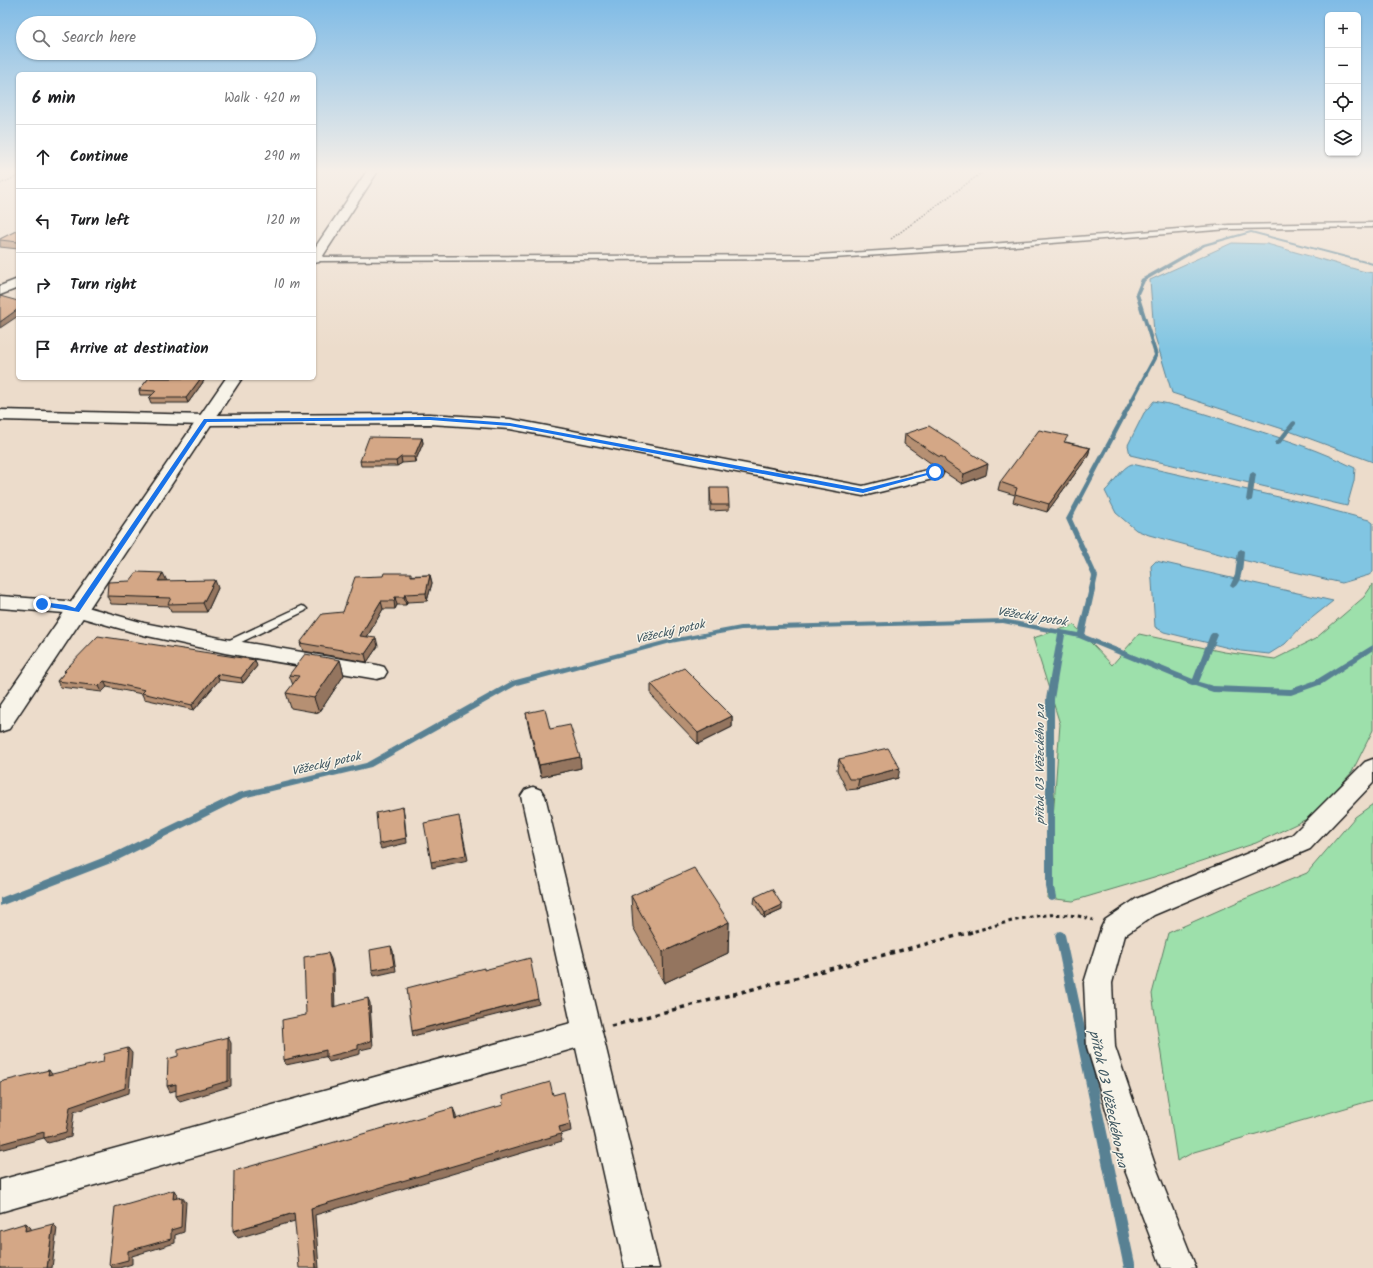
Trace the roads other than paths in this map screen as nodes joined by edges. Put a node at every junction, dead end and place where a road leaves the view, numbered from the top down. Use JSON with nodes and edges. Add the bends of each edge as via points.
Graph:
{"nodes":[{"id":1,"x":333,"y":230,"type":"edge"},
{"id":2,"x":1187,"y":230,"type":"edge"},
{"id":3,"x":316,"y":256,"type":"edge"},
{"id":4,"x":316,"y":259,"type":"edge"},
{"id":5,"x":16,"y":284,"type":"edge"},
{"id":6,"x":0,"y":291,"type":"edge"},
{"id":7,"x":233,"y":380,"type":"edge"},
{"id":8,"x":0,"y":415,"type":"edge"},
{"id":9,"x":206,"y":420,"type":"junction"},
{"id":10,"x":935,"y":472,"type":"dead end"},
{"id":11,"x":0,"y":602,"type":"edge"},
{"id":12,"x":302,"y":609,"type":"dead end"},
{"id":13,"x":77,"y":611,"type":"junction"},
{"id":14,"x":224,"y":646,"type":"junction"},
{"id":15,"x":378,"y":672,"type":"dead end"},
{"id":16,"x":0,"y":723,"type":"edge"},
{"id":17,"x":1373,"y":768,"type":"edge"},
{"id":18,"x":533,"y":796,"type":"dead end"},
{"id":19,"x":587,"y":1032,"type":"junction"},
{"id":20,"x":0,"y":1196,"type":"edge"},
{"id":21,"x":642,"y":1268,"type":"edge"},
{"id":22,"x":1179,"y":1268,"type":"edge"}],
"edges":[{"from":1,"to":3,"type":"main road"},
{"from":2,"to":4,"type":"lane","via":[[817,257]]},
{"from":5,"to":6,"type":"street"},
{"from":7,"to":9,"type":"main road"},
{"from":8,"to":9,"type":"street"},
{"from":9,"to":10,"type":"street","via":[[430,419],[510,424],[863,491]]},
{"from":9,"to":13,"type":"main road"},
{"from":11,"to":13,"type":"street","via":[[42,604]]},
{"from":12,"to":14,"type":"lane"},
{"from":13,"to":14,"type":"street"},
{"from":13,"to":16,"type":"main road"},
{"from":14,"to":15,"type":"street"},
{"from":17,"to":22,"type":"street","via":[[1301,842],[1145,907],[1114,928],[1098,982],[1101,1047],[1139,1165]]},
{"from":18,"to":19,"type":"street"},
{"from":19,"to":20,"type":"street"},
{"from":19,"to":21,"type":"street"}]}
